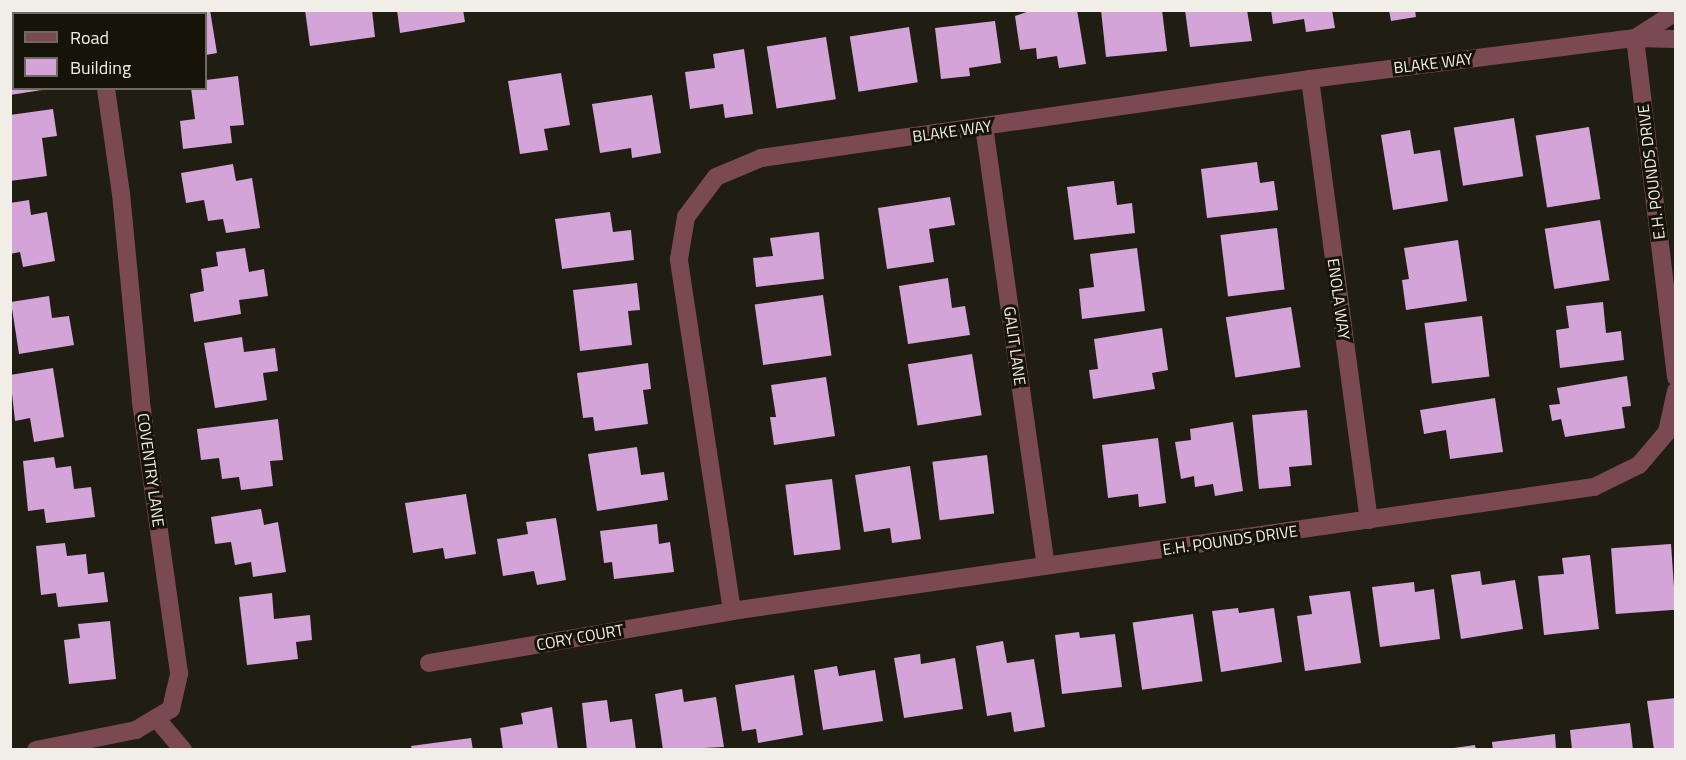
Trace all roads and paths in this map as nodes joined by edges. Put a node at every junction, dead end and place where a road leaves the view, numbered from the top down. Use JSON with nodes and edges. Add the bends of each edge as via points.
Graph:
{"nodes":[{"id":1,"x":1676,"y":12,"type":"edge"},
{"id":2,"x":1635,"y":38,"type":"junction"},
{"id":3,"x":1676,"y":39,"type":"edge"},
{"id":4,"x":1310,"y":79,"type":"junction"},
{"id":5,"x":106,"y":90,"type":"edge"},
{"id":6,"x":984,"y":126,"type":"junction"},
{"id":7,"x":1676,"y":378,"type":"edge"},
{"id":8,"x":1676,"y":391,"type":"edge"},
{"id":9,"x":1369,"y":520,"type":"junction"},
{"id":10,"x":1046,"y":566,"type":"junction"},
{"id":11,"x":732,"y":611,"type":"junction"},
{"id":12,"x":429,"y":663,"type":"dead end"},
{"id":13,"x":156,"y":718,"type":"junction"},
{"id":14,"x":36,"y":750,"type":"edge"},
{"id":15,"x":183,"y":750,"type":"edge"}],
"edges":[{"from":1,"to":2,"type":"street","name":"BLAKE WAY"},
{"from":2,"to":3,"type":"street","name":"BLAKE WAY"},
{"from":2,"to":4,"type":"street","name":"BLAKE WAY"},
{"from":2,"to":7,"type":"street","name":"E.H. POUNDS DRIVE"},
{"from":4,"to":6,"type":"street","name":"BLAKE WAY"},
{"from":4,"to":9,"type":"street","name":"ENOLA WAY"},
{"from":5,"to":13,"type":"street","name":"COVENTRY LANE","via":[[121,194],[141,401],[179,673],[171,709]]},
{"from":6,"to":10,"type":"street","name":"GALIT LANE"},
{"from":6,"to":11,"type":"street","name":"BLAKE WAY","via":[[761,158],[716,177],[686,217],[679,259]]},
{"from":8,"to":9,"type":"street","name":"E.H. POUNDS DRIVE","via":[[1667,432],[1639,465],[1594,487]]},
{"from":9,"to":10,"type":"street","name":"E.H. POUNDS DRIVE"},
{"from":10,"to":11,"type":"street","name":"E.H. POUNDS DRIVE"},
{"from":11,"to":12,"type":"street","name":"CORY COURT"},
{"from":13,"to":14,"type":"street","name":"COVENTRY LANE","via":[[136,730]]},
{"from":13,"to":15,"type":"street"}]}
